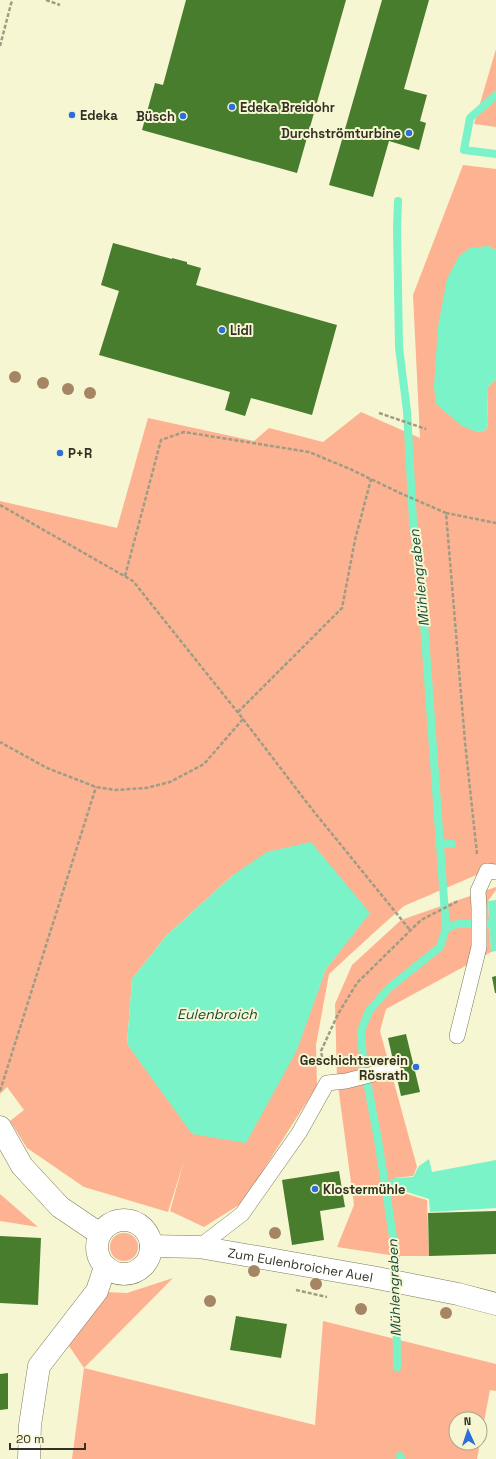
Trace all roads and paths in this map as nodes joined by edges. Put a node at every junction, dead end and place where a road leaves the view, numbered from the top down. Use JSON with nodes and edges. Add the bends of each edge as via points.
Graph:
{"nodes":[{"id":1,"x":12,"y":0,"type":"edge"},
{"id":2,"x":46,"y":0,"type":"edge"},
{"id":3,"x":60,"y":5,"type":"dead end"},
{"id":4,"x":0,"y":46,"type":"edge"},
{"id":5,"x":379,"y":413,"type":"dead end"},
{"id":6,"x":426,"y":429,"type":"dead end"},
{"id":7,"x":371,"y":479,"type":"junction"},
{"id":8,"x":0,"y":505,"type":"edge"},
{"id":9,"x":446,"y":513,"type":"junction"},
{"id":10,"x":496,"y":523,"type":"edge"},
{"id":11,"x":125,"y":576,"type":"junction"},
{"id":12,"x":238,"y":712,"type":"junction"},
{"id":13,"x":243,"y":719,"type":"junction"},
{"id":14,"x":0,"y":742,"type":"edge"},
{"id":15,"x":96,"y":787,"type":"junction"},
{"id":16,"x":477,"y":854,"type":"dead end"},
{"id":17,"x":496,"y":872,"type":"edge"},
{"id":18,"x":478,"y":891,"type":"junction"},
{"id":19,"x":410,"y":930,"type":"junction"},
{"id":20,"x":457,"y":1036,"type":"dead end"},
{"id":21,"x":393,"y":1069,"type":"dead end"},
{"id":22,"x":327,"y":1083,"type":"junction"},
{"id":23,"x":0,"y":1091,"type":"edge"},
{"id":24,"x":0,"y":1127,"type":"edge"},
{"id":25,"x":100,"y":1234,"type":"junction"},
{"id":26,"x":151,"y":1246,"type":"junction"},
{"id":27,"x":199,"y":1247,"type":"junction"},
{"id":28,"x":104,"y":1267,"type":"junction"},
{"id":29,"x":496,"y":1304,"type":"edge"},
{"id":30,"x":29,"y":1459,"type":"edge"}],
"edges":[{"from":1,"to":4,"type":"path"},
{"from":2,"to":3,"type":"path"},
{"from":5,"to":6,"type":"path"},
{"from":7,"to":9,"type":"path"},
{"from":7,"to":11,"type":"path","via":[[309,452],[184,432],[161,440]]},
{"from":7,"to":12,"type":"path","via":[[355,540],[342,608]]},
{"from":8,"to":11,"type":"path"},
{"from":9,"to":10,"type":"path"},
{"from":9,"to":16,"type":"path"},
{"from":11,"to":12,"type":"path","via":[[133,581]]},
{"from":12,"to":13,"type":"path"},
{"from":13,"to":15,"type":"path","via":[[204,764],[170,782],[146,788],[115,790]]},
{"from":13,"to":19,"type":"path"},
{"from":14,"to":15,"type":"path","via":[[47,768]]},
{"from":15,"to":23,"type":"path"},
{"from":17,"to":18,"type":"lane","via":[[487,872]]},
{"from":18,"to":19,"type":"path","via":[[421,920]]},
{"from":18,"to":20,"type":"lane","via":[[479,947]]},
{"from":19,"to":22,"type":"path","via":[[357,983],[338,1014],[322,1051]]},
{"from":21,"to":22,"type":"lane"},
{"from":22,"to":27,"type":"lane","via":[[299,1133],[242,1214]]},
{"from":24,"to":25,"type":"street","via":[[22,1166],[60,1207]]},
{"from":25,"to":26,"type":"street","via":[[106,1226],[125,1220],[143,1229]]},
{"from":25,"to":28,"type":"street","via":[[97,1251]]},
{"from":26,"to":27,"type":"street","name":"Zum Eulenbroicher Auel"},
{"from":26,"to":28,"type":"street","via":[[150,1256],[145,1264],[130,1274],[112,1272]]},
{"from":27,"to":29,"type":"street","name":"Zum Eulenbroicher Auel","via":[[372,1277]]},
{"from":28,"to":30,"type":"street","via":[[97,1291],[38,1366],[30,1425]]}]}
